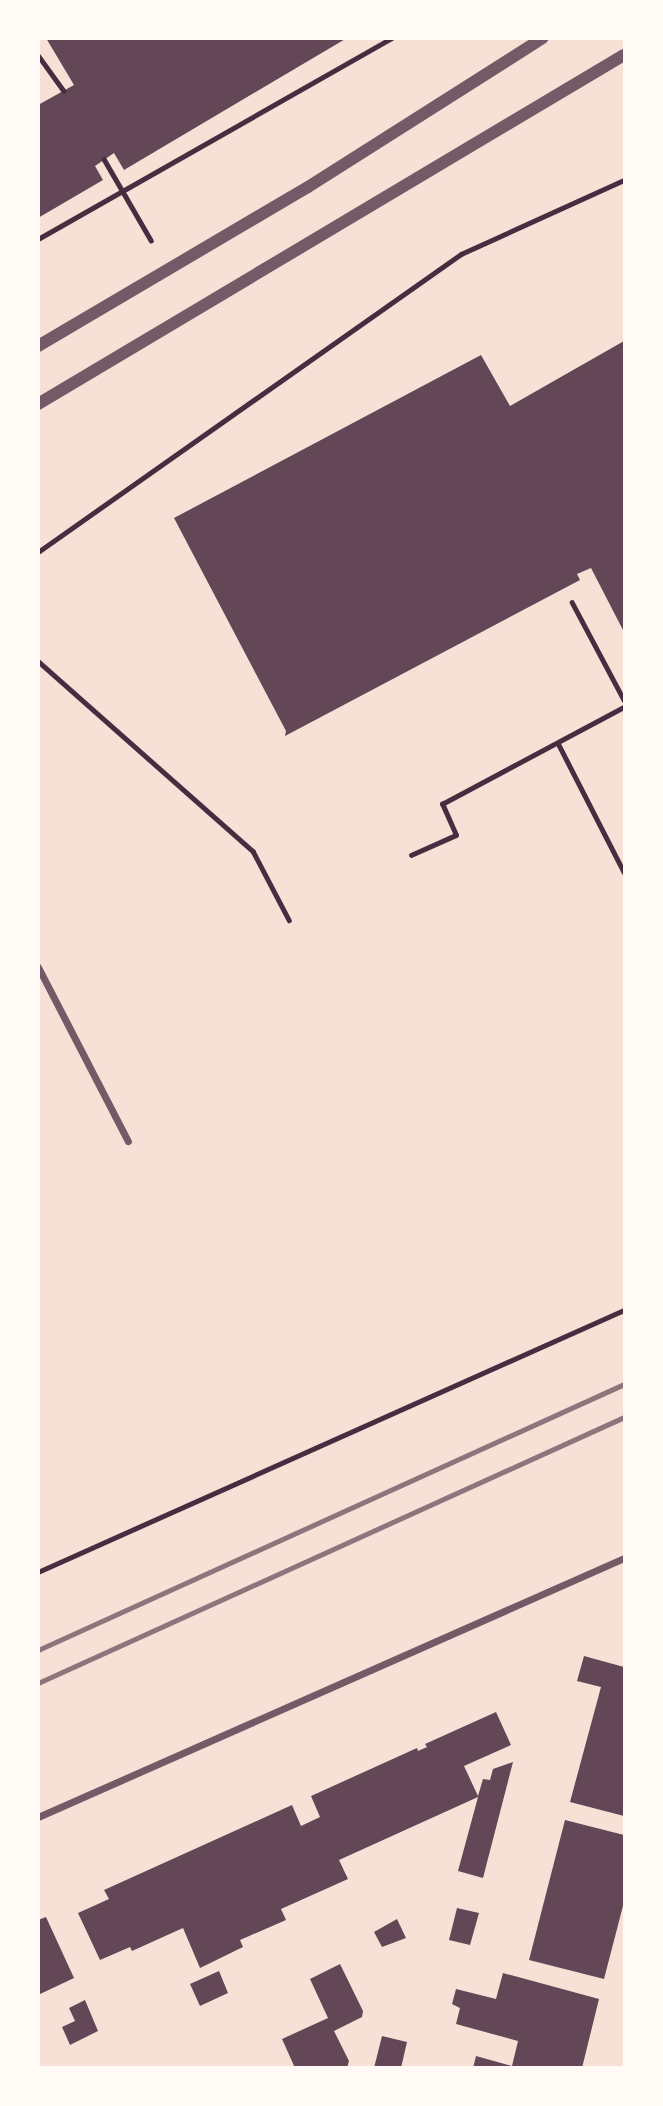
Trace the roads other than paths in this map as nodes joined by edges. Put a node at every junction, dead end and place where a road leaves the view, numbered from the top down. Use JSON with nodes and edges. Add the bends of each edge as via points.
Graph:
{"nodes":[{"id":1,"x":543,"y":38,"type":"edge"},
{"id":2,"x":625,"y":55,"type":"edge"},
{"id":3,"x":38,"y":346,"type":"edge"},
{"id":4,"x":38,"y":404,"type":"edge"},
{"id":5,"x":38,"y":967,"type":"edge"},
{"id":6,"x":128,"y":1141,"type":"dead end"},
{"id":7,"x":625,"y":1558,"type":"edge"},
{"id":8,"x":38,"y":1817,"type":"edge"}],
"edges":[{"from":1,"to":3,"type":"street","via":[[307,187]]},
{"from":2,"to":4,"type":"street"},
{"from":5,"to":6,"type":"street"},
{"from":7,"to":8,"type":"street"}]}
